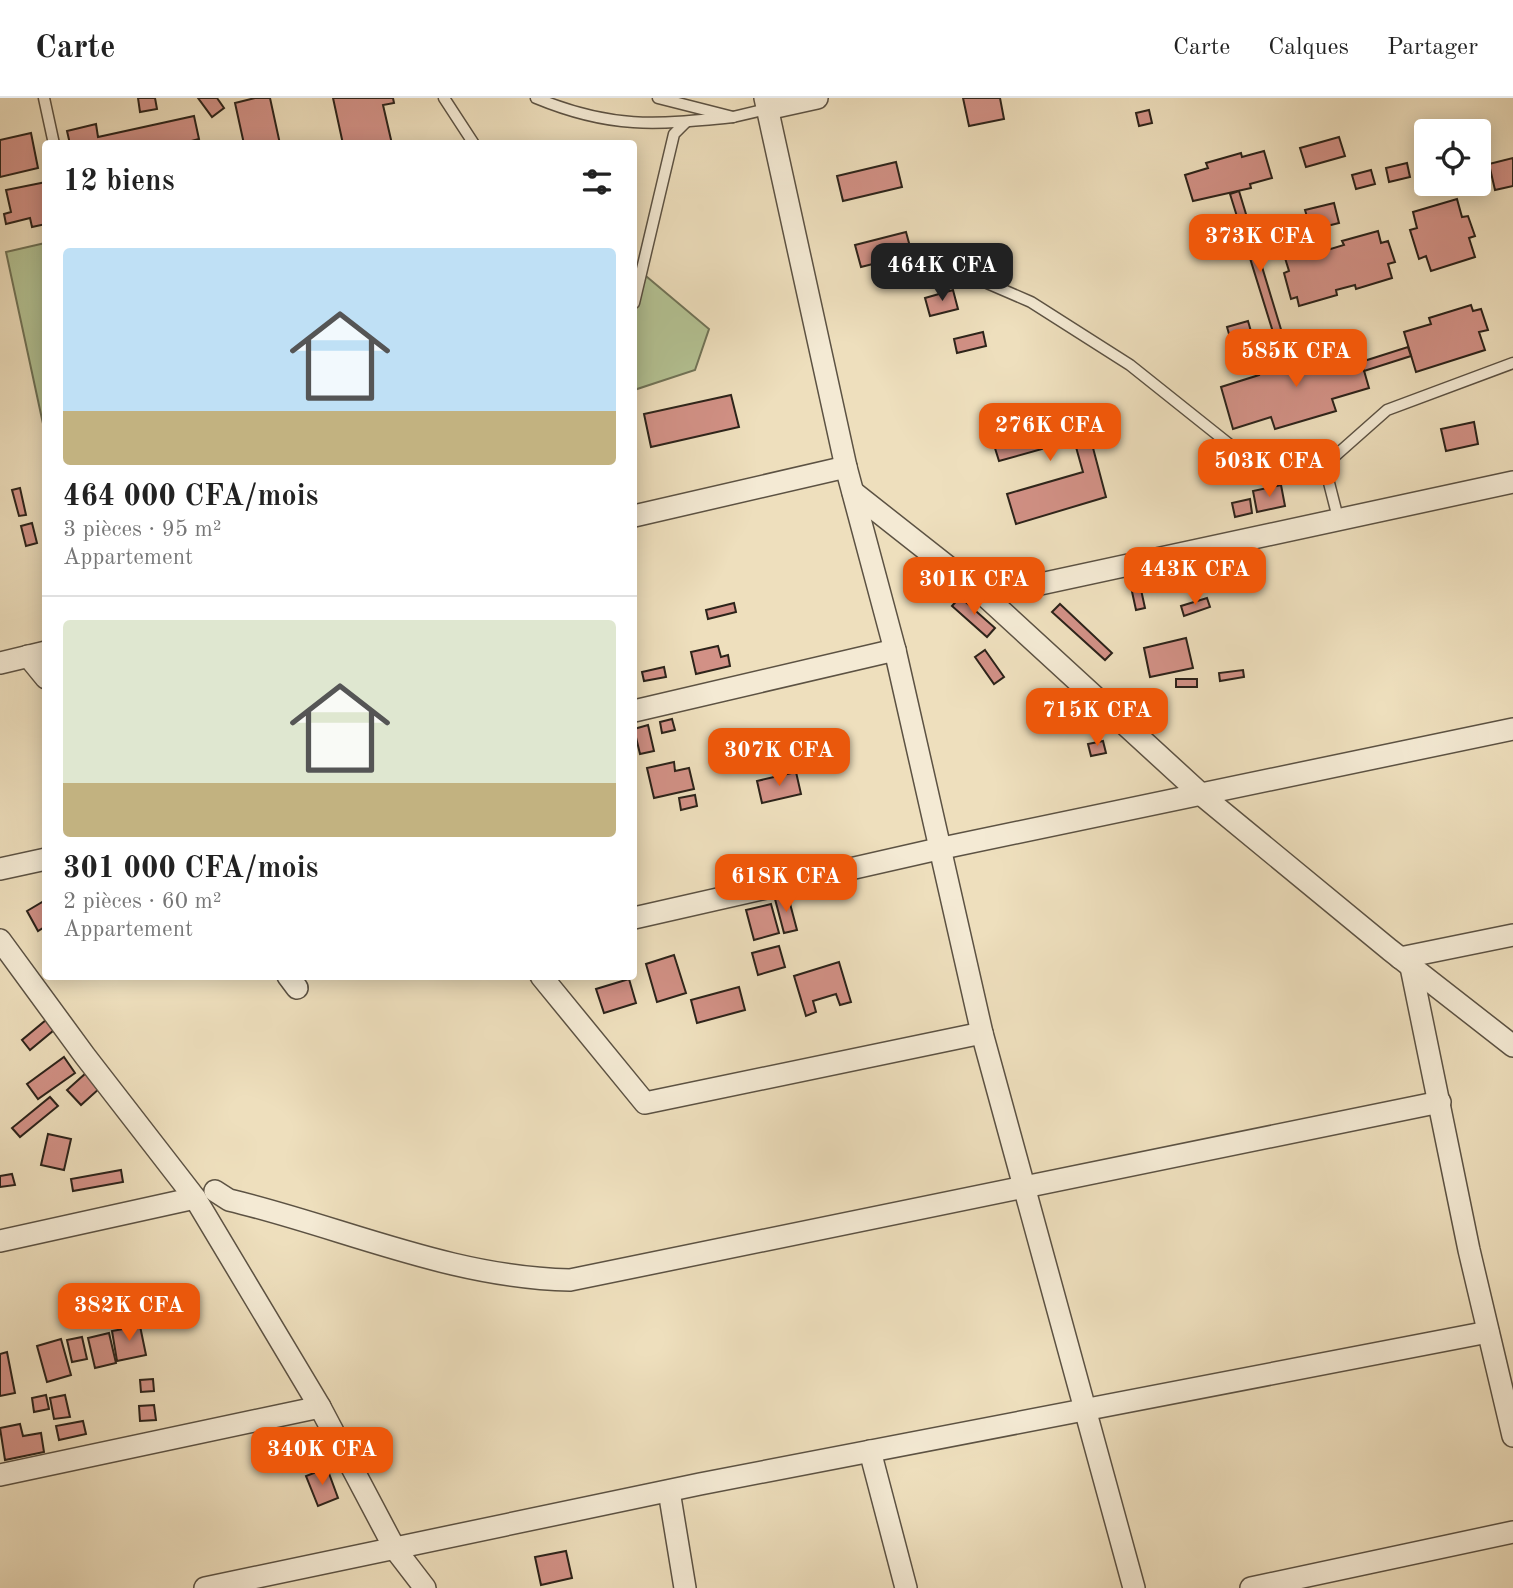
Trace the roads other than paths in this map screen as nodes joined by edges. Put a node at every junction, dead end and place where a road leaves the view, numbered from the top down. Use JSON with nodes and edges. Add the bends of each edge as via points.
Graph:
{"nodes":[{"id":1,"x":44,"y":98,"type":"edge"},
{"id":2,"x":444,"y":98,"type":"edge"},
{"id":3,"x":536,"y":98,"type":"edge"},
{"id":4,"x":658,"y":98,"type":"edge"},
{"id":5,"x":817,"y":98,"type":"edge"},
{"id":6,"x":766,"y":103,"type":"edge"},
{"id":7,"x":733,"y":117,"type":"junction"},
{"id":8,"x":686,"y":122,"type":"junction"},
{"id":9,"x":53,"y":140,"type":"edge"},
{"id":10,"x":471,"y":140,"type":"edge"},
{"id":11,"x":943,"y":264,"type":"dead end"},
{"id":12,"x":637,"y":290,"type":"edge"},
{"id":13,"x":1513,"y":363,"type":"edge"},
{"id":14,"x":1326,"y":464,"type":"junction"},
{"id":15,"x":846,"y":467,"type":"junction"},
{"id":16,"x":1513,"y":482,"type":"edge"},
{"id":17,"x":853,"y":492,"type":"junction"},
{"id":18,"x":637,"y":515,"type":"edge"},
{"id":19,"x":1338,"y":518,"type":"junction"},
{"id":20,"x":985,"y":596,"type":"junction"},
{"id":21,"x":895,"y":650,"type":"junction"},
{"id":22,"x":37,"y":654,"type":"edge"},
{"id":23,"x":0,"y":663,"type":"edge"},
{"id":24,"x":637,"y":710,"type":"edge"},
{"id":25,"x":1513,"y":729,"type":"edge"},
{"id":26,"x":1203,"y":796,"type":"junction"},
{"id":27,"x":938,"y":849,"type":"junction"},
{"id":28,"x":42,"y":860,"type":"edge"},
{"id":29,"x":0,"y":869,"type":"edge"},
{"id":30,"x":637,"y":917,"type":"edge"},
{"id":31,"x":1513,"y":935,"type":"edge"},
{"id":32,"x":0,"y":940,"type":"edge"},
{"id":33,"x":1405,"y":962,"type":"junction"},
{"id":34,"x":544,"y":980,"type":"edge"},
{"id":35,"x":982,"y":1033,"type":"junction"},
{"id":36,"x":1513,"y":1046,"type":"edge"},
{"id":37,"x":1440,"y":1102,"type":"junction"},
{"id":38,"x":1025,"y":1186,"type":"junction"},
{"id":39,"x":215,"y":1191,"type":"dead end"},
{"id":40,"x":195,"y":1198,"type":"junction"},
{"id":41,"x":0,"y":1241,"type":"edge"},
{"id":42,"x":1488,"y":1332,"type":"junction"},
{"id":43,"x":320,"y":1407,"type":"junction"},
{"id":44,"x":1083,"y":1411,"type":"junction"},
{"id":45,"x":1513,"y":1436,"type":"edge"},
{"id":46,"x":870,"y":1451,"type":"junction"},
{"id":47,"x":0,"y":1475,"type":"edge"},
{"id":48,"x":669,"y":1491,"type":"junction"},
{"id":49,"x":1513,"y":1532,"type":"edge"},
{"id":50,"x":395,"y":1549,"type":"junction"},
{"id":51,"x":1337,"y":1579,"type":"edge"},
{"id":52,"x":205,"y":1588,"type":"edge"},
{"id":53,"x":425,"y":1588,"type":"edge"},
{"id":54,"x":685,"y":1588,"type":"edge"},
{"id":55,"x":906,"y":1588,"type":"edge"},
{"id":56,"x":1134,"y":1588,"type":"edge"},
{"id":57,"x":1251,"y":1588,"type":"edge"}],
"edges":[{"from":1,"to":9,"type":"lane"},
{"from":2,"to":10,"type":"lane"},
{"from":3,"to":8,"type":"lane","via":[[616,123]]},
{"from":4,"to":7,"type":"lane"},
{"from":5,"to":6,"type":"street"},
{"from":6,"to":7,"type":"lane"},
{"from":6,"to":15,"type":"street"},
{"from":7,"to":8,"type":"lane"},
{"from":8,"to":12,"type":"lane","via":[[674,134]]},
{"from":11,"to":14,"type":"lane","via":[[1031,302],[1130,365],[1234,448],[1264,461]]},
{"from":13,"to":14,"type":"lane","via":[[1387,410]]},
{"from":14,"to":19,"type":"lane"},
{"from":15,"to":17,"type":"street"},
{"from":15,"to":18,"type":"street"},
{"from":16,"to":19,"type":"street"},
{"from":17,"to":20,"type":"street"},
{"from":17,"to":21,"type":"street"},
{"from":19,"to":20,"type":"street"},
{"from":20,"to":26,"type":"street"},
{"from":21,"to":24,"type":"street"},
{"from":21,"to":27,"type":"street"},
{"from":22,"to":23,"type":"street"},
{"from":25,"to":26,"type":"street"},
{"from":26,"to":27,"type":"street"},
{"from":26,"to":33,"type":"street"},
{"from":27,"to":30,"type":"street"},
{"from":27,"to":35,"type":"street"},
{"from":28,"to":29,"type":"street"},
{"from":31,"to":33,"type":"street"},
{"from":32,"to":40,"type":"street"},
{"from":33,"to":36,"type":"street"},
{"from":33,"to":37,"type":"street"},
{"from":34,"to":35,"type":"street","via":[[645,1103]]},
{"from":35,"to":38,"type":"street"},
{"from":37,"to":38,"type":"street"},
{"from":37,"to":42,"type":"street"},
{"from":38,"to":39,"type":"street","via":[[570,1280],[455,1267],[229,1200]]},
{"from":38,"to":44,"type":"street"},
{"from":40,"to":41,"type":"street"},
{"from":40,"to":43,"type":"street"},
{"from":42,"to":44,"type":"street"},
{"from":42,"to":45,"type":"street"},
{"from":43,"to":47,"type":"street"},
{"from":43,"to":50,"type":"street"},
{"from":44,"to":46,"type":"street"},
{"from":44,"to":56,"type":"street"},
{"from":46,"to":48,"type":"street"},
{"from":46,"to":55,"type":"street"},
{"from":48,"to":50,"type":"street"},
{"from":48,"to":54,"type":"street"},
{"from":49,"to":51,"type":"street"},
{"from":50,"to":52,"type":"street"},
{"from":50,"to":53,"type":"street"},
{"from":51,"to":57,"type":"street"}]}
